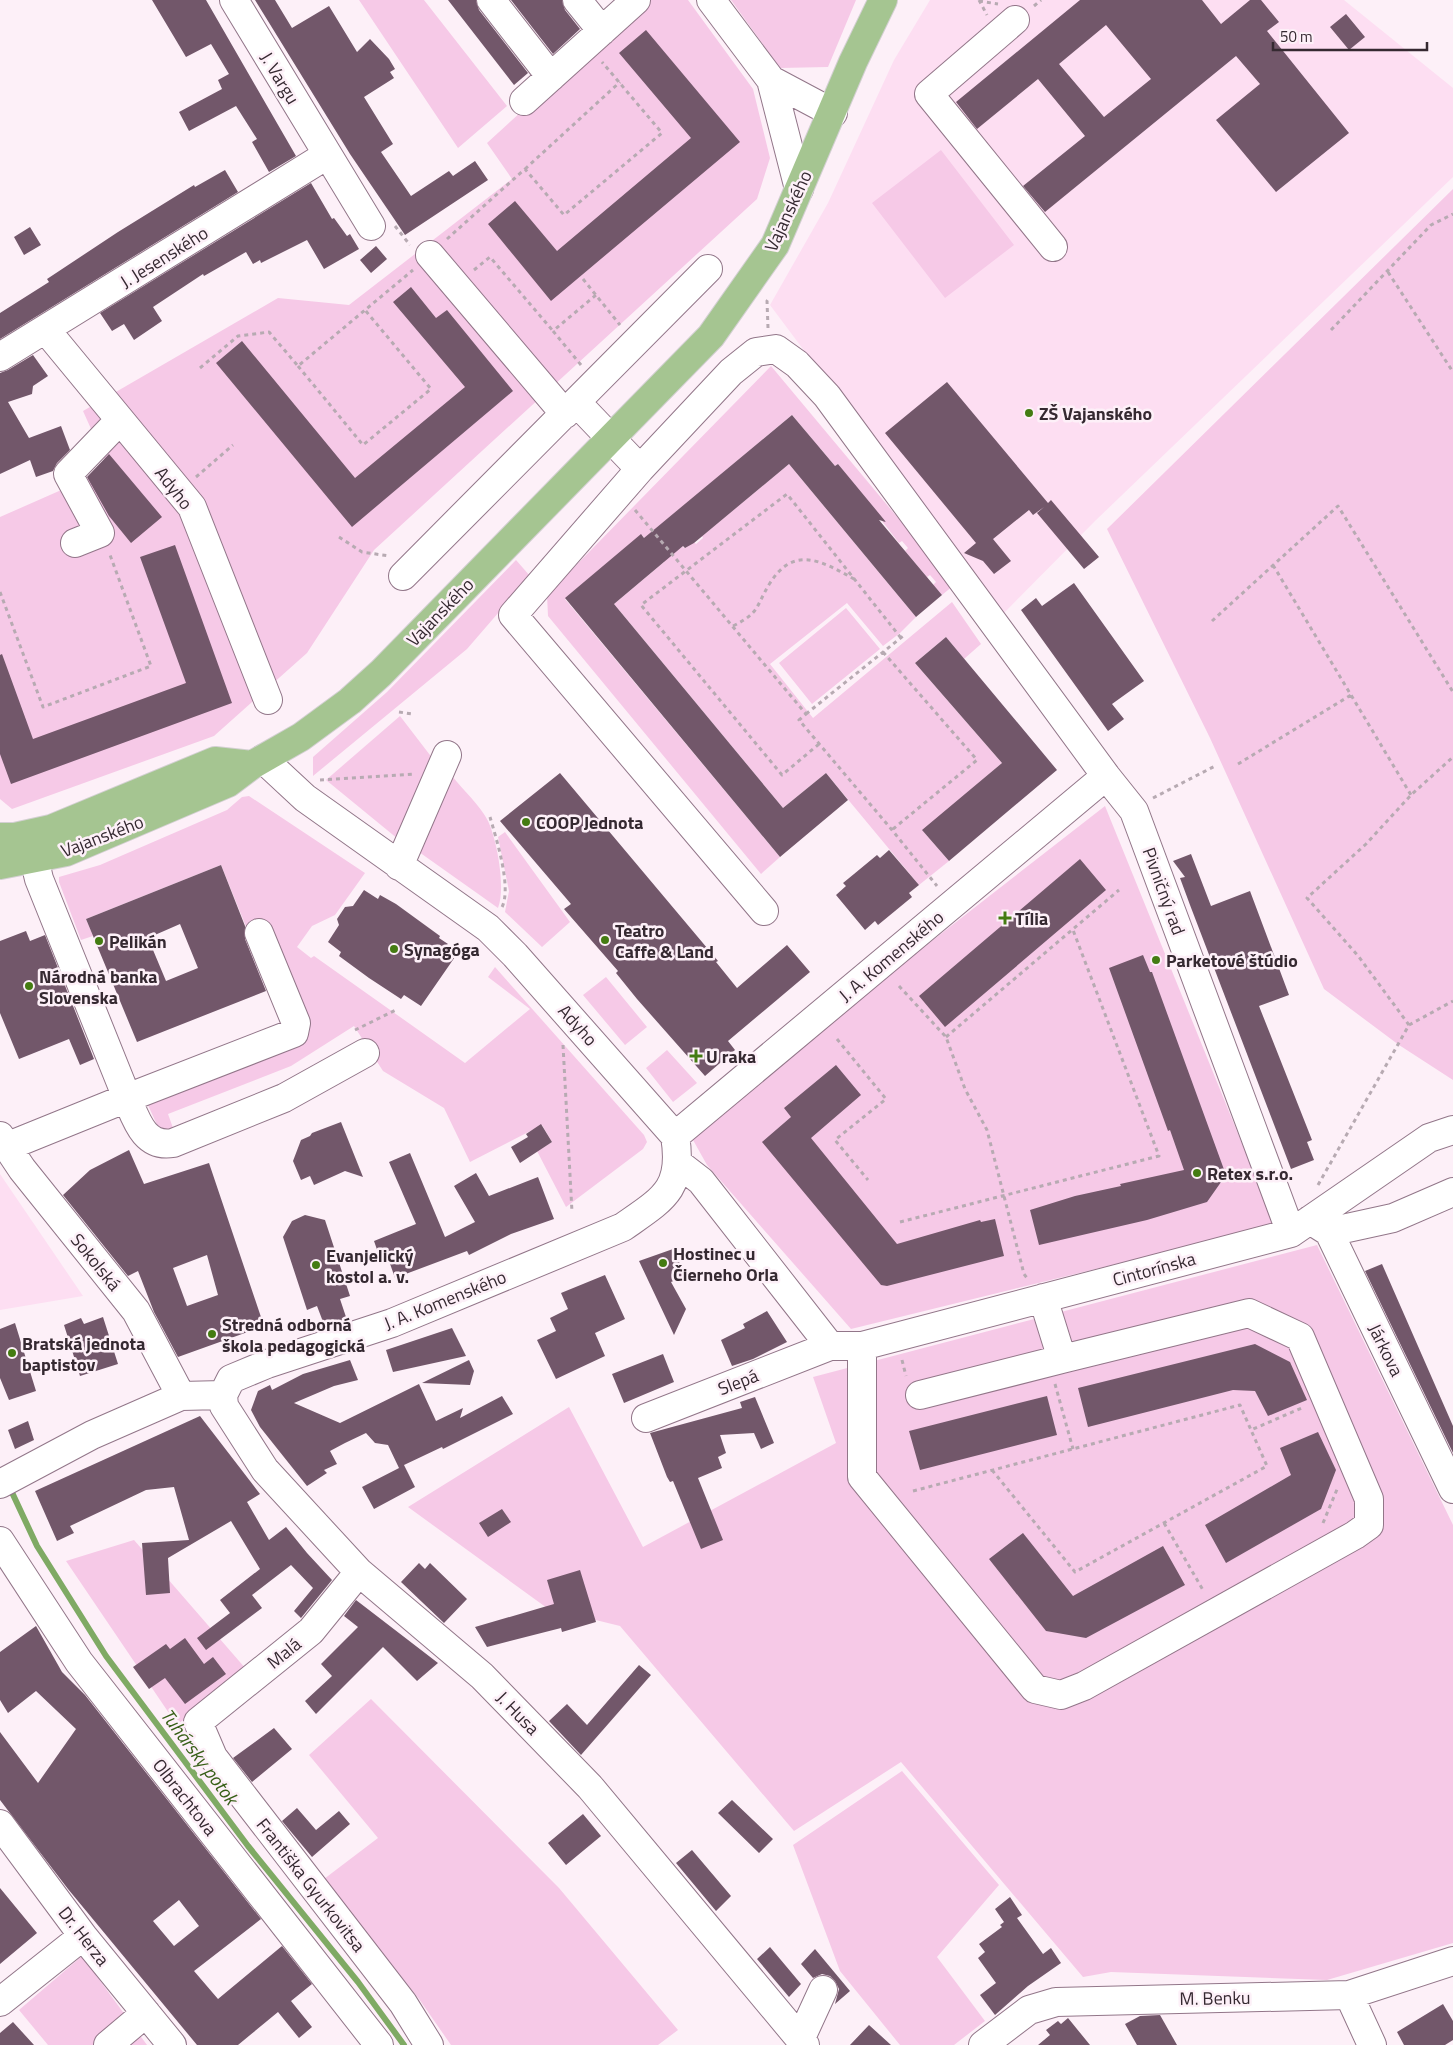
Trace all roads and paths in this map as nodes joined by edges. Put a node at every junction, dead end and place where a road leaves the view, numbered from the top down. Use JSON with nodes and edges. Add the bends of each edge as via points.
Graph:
{"nodes":[{"id":1,"x":234,"y":0,"type":"edge"},
{"id":2,"x":491,"y":0,"type":"edge"},
{"id":3,"x":577,"y":0,"type":"edge"},
{"id":4,"x":636,"y":0,"type":"edge"},
{"id":5,"x":712,"y":0,"type":"edge"},
{"id":6,"x":883,"y":0,"type":"edge"},
{"id":7,"x":1015,"y":20,"type":"dead end"},
{"id":8,"x":602,"y":31,"type":"junction"},
{"id":9,"x":601,"y":60,"type":"dead end"},
{"id":10,"x":551,"y":77,"type":"junction"},
{"id":11,"x":771,"y":80,"type":"junction"},
{"id":12,"x":620,"y":82,"type":"junction"},
{"id":13,"x":524,"y":101,"type":"dead end"},
{"id":14,"x":833,"y":113,"type":"junction"},
{"id":15,"x":327,"y":155,"type":"junction"},
{"id":16,"x":525,"y":169,"type":"junction"},
{"id":17,"x":799,"y":189,"type":"junction"},
{"id":18,"x":1453,"y":214,"type":"edge"},
{"id":19,"x":382,"y":225,"type":"joint"},
{"id":20,"x":1053,"y":247,"type":"dead end"},
{"id":21,"x":426,"y":258,"type":"junction"},
{"id":22,"x":708,"y":269,"type":"dead end"},
{"id":23,"x":1388,"y":272,"type":"junction"},
{"id":24,"x":582,"y":279,"type":"dead end"},
{"id":25,"x":456,"y":286,"type":"junction"},
{"id":26,"x":772,"y":294,"type":"dead end"},
{"id":27,"x":596,"y":295,"type":"junction"},
{"id":28,"x":366,"y":310,"type":"junction"},
{"id":29,"x":46,"y":330,"type":"junction"},
{"id":30,"x":1331,"y":330,"type":"dead end"},
{"id":31,"x":553,"y":331,"type":"junction"},
{"id":32,"x":625,"y":332,"type":"dead end"},
{"id":33,"x":769,"y":350,"type":"junction"},
{"id":34,"x":0,"y":357,"type":"edge"},
{"id":35,"x":298,"y":366,"type":"junction"},
{"id":36,"x":200,"y":368,"type":"dead end"},
{"id":37,"x":586,"y":371,"type":"dead end"},
{"id":38,"x":1453,"y":372,"type":"edge"},
{"id":39,"x":571,"y":409,"type":"junction"},
{"id":40,"x":120,"y":420,"type":"junction"},
{"id":41,"x":610,"y":438,"type":"junction"},
{"id":42,"x":234,"y":445,"type":"dead end"},
{"id":43,"x":640,"y":469,"type":"junction"},
{"id":44,"x":178,"y":492,"type":"junction"},
{"id":45,"x":620,"y":492,"type":"junction"},
{"id":46,"x":100,"y":533,"type":"junction"},
{"id":47,"x":340,"y":537,"type":"dead end"},
{"id":48,"x":75,"y":542,"type":"dead end"},
{"id":49,"x":1273,"y":565,"type":"junction"},
{"id":50,"x":399,"y":566,"type":"joint"},
{"id":51,"x":686,"y":571,"type":"junction"},
{"id":52,"x":857,"y":580,"type":"junction"},
{"id":53,"x":0,"y":592,"type":"edge"},
{"id":54,"x":1212,"y":621,"type":"dead end"},
{"id":55,"x":733,"y":626,"type":"junction"},
{"id":56,"x":883,"y":652,"type":"junction"},
{"id":57,"x":1453,"y":692,"type":"edge"},
{"id":58,"x":1351,"y":695,"type":"junction"},
{"id":59,"x":268,"y":700,"type":"dead end"},
{"id":60,"x":399,"y":712,"type":"dead end"},
{"id":61,"x":412,"y":714,"type":"dead end"},
{"id":62,"x":806,"y":714,"type":"junction"},
{"id":63,"x":819,"y":744,"type":"junction"},
{"id":64,"x":1453,"y":757,"type":"edge"},
{"id":65,"x":258,"y":762,"type":"junction"},
{"id":66,"x":443,"y":764,"type":"joint"},
{"id":67,"x":1238,"y":764,"type":"dead end"},
{"id":68,"x":1217,"y":765,"type":"dead end"},
{"id":69,"x":1106,"y":776,"type":"junction"},
{"id":70,"x":319,"y":780,"type":"dead end"},
{"id":71,"x":1411,"y":795,"type":"junction"},
{"id":72,"x":1153,"y":798,"type":"dead end"},
{"id":73,"x":490,"y":817,"type":"dead end"},
{"id":74,"x":892,"y":830,"type":"junction"},
{"id":75,"x":0,"y":837,"type":"edge"},
{"id":76,"x":34,"y":858,"type":"junction"},
{"id":77,"x":0,"y":865,"type":"edge"},
{"id":78,"x":399,"y":866,"type":"junction"},
{"id":79,"x":937,"y":886,"type":"dead end"},
{"id":80,"x":1119,"y":890,"type":"dead end"},
{"id":81,"x":764,"y":911,"type":"dead end"},
{"id":82,"x":499,"y":912,"type":"dead end"},
{"id":83,"x":1073,"y":930,"type":"junction"},
{"id":84,"x":259,"y":933,"type":"dead end"},
{"id":85,"x":899,"y":986,"type":"dead end"},
{"id":86,"x":1453,"y":1001,"type":"edge"},
{"id":87,"x":1409,"y":1024,"type":"junction"},
{"id":88,"x":562,"y":1036,"type":"dead end"},
{"id":89,"x":946,"y":1037,"type":"junction"},
{"id":90,"x":837,"y":1039,"type":"dead end"},
{"id":91,"x":364,"y":1053,"type":"dead end"},
{"id":92,"x":127,"y":1098,"type":"junction"},
{"id":93,"x":1453,"y":1130,"type":"edge"},
{"id":94,"x":676,"y":1136,"type":"junction"},
{"id":95,"x":3,"y":1141,"type":"edge"},
{"id":96,"x":679,"y":1164,"type":"junction"},
{"id":97,"x":868,"y":1180,"type":"dead end"},
{"id":98,"x":1315,"y":1190,"type":"dead end"},
{"id":99,"x":1453,"y":1192,"type":"edge"},
{"id":100,"x":1004,"y":1196,"type":"junction"},
{"id":101,"x":572,"y":1212,"type":"dead end"},
{"id":102,"x":900,"y":1222,"type":"dead end"},
{"id":103,"x":1310,"y":1228,"type":"junction"},
{"id":104,"x":1024,"y":1274,"type":"dead end"},
{"id":105,"x":1043,"y":1298,"type":"junction"},
{"id":106,"x":896,"y":1337,"type":"junction"},
{"id":107,"x":830,"y":1346,"type":"junction"},
{"id":108,"x":862,"y":1346,"type":"junction"},
{"id":109,"x":1057,"y":1367,"type":"junction"},
{"id":110,"x":914,"y":1387,"type":"joint"},
{"id":111,"x":222,"y":1395,"type":"junction"},
{"id":112,"x":180,"y":1396,"type":"junction"},
{"id":113,"x":1308,"y":1405,"type":"dead end"},
{"id":114,"x":646,"y":1418,"type":"dead end"},
{"id":115,"x":1250,"y":1430,"type":"junction"},
{"id":116,"x":1073,"y":1449,"type":"junction"},
{"id":117,"x":992,"y":1470,"type":"junction"},
{"id":118,"x":1342,"y":1478,"type":"dead end"},
{"id":119,"x":10,"y":1479,"type":"edge"},
{"id":120,"x":1453,"y":1489,"type":"edge"},
{"id":121,"x":913,"y":1491,"type":"dead end"},
{"id":122,"x":1164,"y":1523,"type":"junction"},
{"id":123,"x":1323,"y":1523,"type":"dead end"},
{"id":124,"x":0,"y":1541,"type":"edge"},
{"id":125,"x":359,"y":1572,"type":"junction"},
{"id":126,"x":1202,"y":1590,"type":"dead end"},
{"id":127,"x":198,"y":1722,"type":"joint"},
{"id":128,"x":0,"y":1824,"type":"edge"},
{"id":129,"x":82,"y":1936,"type":"junction"},
{"id":130,"x":1453,"y":1961,"type":"edge"},
{"id":131,"x":823,"y":1990,"type":"dead end"},
{"id":132,"x":1348,"y":1996,"type":"junction"},
{"id":133,"x":0,"y":2002,"type":"edge"},
{"id":134,"x":146,"y":2013,"type":"junction"},
{"id":135,"x":802,"y":2042,"type":"edge"},
{"id":136,"x":108,"y":2045,"type":"edge"},
{"id":137,"x":172,"y":2045,"type":"edge"},
{"id":138,"x":379,"y":2045,"type":"edge"},
{"id":139,"x":429,"y":2045,"type":"edge"},
{"id":140,"x":984,"y":2045,"type":"edge"},
{"id":141,"x":1372,"y":2045,"type":"edge"}],
"edges":[{"from":1,"to":15,"type":"street","name":"J. Vargu"},
{"from":2,"to":10,"type":"street"},
{"from":3,"to":8,"type":"street"},
{"from":4,"to":8,"type":"street"},
{"from":5,"to":11,"type":"street"},
{"from":6,"to":14,"type":"main road","name":"Vajanského"},
{"from":7,"to":20,"type":"street","via":[[929,94]]},
{"from":8,"to":10,"type":"street"},
{"from":9,"to":12,"type":"path"},
{"from":10,"to":13,"type":"street"},
{"from":11,"to":14,"type":"street"},
{"from":11,"to":17,"type":"street"},
{"from":12,"to":16,"type":"path"},
{"from":12,"to":16,"type":"path","via":[[662,133],[564,215]]},
{"from":14,"to":17,"type":"main road","name":"Vajanského"},
{"from":15,"to":19,"type":"street","name":"J. Vargu"},
{"from":15,"to":29,"type":"street","name":"J. Jesenského"},
{"from":16,"to":21,"type":"path"},
{"from":17,"to":41,"type":"main road","name":"Vajanského","via":[[775,245],[711,336]]},
{"from":18,"to":23,"type":"path","via":[[1431,225]]},
{"from":19,"to":21,"type":"path"},
{"from":21,"to":25,"type":"street"},
{"from":21,"to":28,"type":"path"},
{"from":22,"to":39,"type":"street"},
{"from":23,"to":30,"type":"path"},
{"from":23,"to":38,"type":"path"},
{"from":24,"to":27,"type":"path"},
{"from":25,"to":31,"type":"path","via":[[490,257]]},
{"from":25,"to":39,"type":"street"},
{"from":26,"to":33,"type":"path","via":[[767,301]]},
{"from":27,"to":31,"type":"path"},
{"from":27,"to":32,"type":"path"},
{"from":28,"to":35,"type":"path"},
{"from":28,"to":35,"type":"path","via":[[431,389],[363,445]]},
{"from":29,"to":34,"type":"street","name":"J. Jesenského"},
{"from":29,"to":40,"type":"street","name":"Adyho"},
{"from":31,"to":37,"type":"path"},
{"from":33,"to":43,"type":"street","via":[[756,352],[731,372]]},
{"from":33,"to":69,"type":"street","name":"Pivničný rad","via":[[776,349],[797,364],[827,396]]},
{"from":35,"to":36,"type":"path","via":[[269,332],[238,336]]},
{"from":39,"to":41,"type":"street"},
{"from":39,"to":50,"type":"street"},
{"from":40,"to":44,"type":"street","name":"Adyho"},
{"from":40,"to":46,"type":"street","via":[[68,474]]},
{"from":41,"to":43,"type":"street"},
{"from":41,"to":65,"type":"main road","name":"Vajanského","via":[[381,673],[350,701]]},
{"from":42,"to":44,"type":"path"},
{"from":43,"to":45,"type":"street"},
{"from":44,"to":59,"type":"street","name":"Adyho","via":[[192,507]]},
{"from":45,"to":51,"type":"path"},
{"from":45,"to":81,"type":"street","via":[[514,615]]},
{"from":46,"to":48,"type":"street"},
{"from":46,"to":53,"type":"path","via":[[151,666],[43,707]]},
{"from":47,"to":50,"type":"path","via":[[362,552],[380,556]]},
{"from":49,"to":54,"type":"path"},
{"from":49,"to":57,"type":"path","via":[[1338,506]]},
{"from":49,"to":58,"type":"path"},
{"from":51,"to":52,"type":"path","via":[[787,494]]},
{"from":51,"to":55,"type":"path"},
{"from":51,"to":63,"type":"path","via":[[641,605],[782,775]]},
{"from":52,"to":55,"type":"path","via":[[808,558],[788,563],[770,582],[759,608],[748,619]]},
{"from":52,"to":56,"type":"path","via":[[902,637]]},
{"from":55,"to":62,"type":"path"},
{"from":56,"to":62,"type":"path"},
{"from":56,"to":74,"type":"path","via":[[977,760]]},
{"from":58,"to":67,"type":"path"},
{"from":58,"to":71,"type":"path"},
{"from":60,"to":61,"type":"path"},
{"from":62,"to":63,"type":"path","via":[[799,720]]},
{"from":63,"to":74,"type":"path"},
{"from":64,"to":71,"type":"path"},
{"from":65,"to":75,"type":"main road","name":"Vajanského","via":[[214,761],[51,829]]},
{"from":65,"to":76,"type":"main road","name":"Vajanského","via":[[228,784],[66,852]]},
{"from":65,"to":78,"type":"street","name":"Adyho"},
{"from":66,"to":70,"type":"path"},
{"from":66,"to":78,"type":"street"},
{"from":68,"to":72,"type":"path"},
{"from":69,"to":94,"type":"street","name":"J. A. Komenského"},
{"from":69,"to":103,"type":"street","name":"Pivničný rad","via":[[1134,811]]},
{"from":71,"to":87,"type":"path","via":[[1366,844],[1307,898],[1359,957]]},
{"from":73,"to":82,"type":"path","via":[[505,888],[504,904]]},
{"from":74,"to":79,"type":"path"},
{"from":76,"to":77,"type":"main road","name":"Vajanského"},
{"from":76,"to":92,"type":"street"},
{"from":78,"to":94,"type":"street","name":"Adyho","via":[[488,928]]},
{"from":80,"to":83,"type":"path"},
{"from":83,"to":89,"type":"path"},
{"from":83,"to":100,"type":"path","via":[[1159,1156]]},
{"from":84,"to":92,"type":"street","via":[[296,1023],[294,1033]]},
{"from":85,"to":89,"type":"path"},
{"from":86,"to":87,"type":"path"},
{"from":87,"to":98,"type":"path"},
{"from":88,"to":101,"type":"path"},
{"from":89,"to":100,"type":"path","via":[[965,1089],[987,1130]]},
{"from":90,"to":97,"type":"path","via":[[886,1098],[835,1140]]},
{"from":91,"to":92,"type":"street","via":[[284,1098],[166,1144],[154,1142],[141,1129]]},
{"from":92,"to":95,"type":"street"},
{"from":93,"to":103,"type":"street","name":"Cintorínska","via":[[1429,1138]]},
{"from":94,"to":96,"type":"street"},
{"from":95,"to":112,"type":"street","name":"Sokolská","via":[[136,1311]]},
{"from":96,"to":107,"type":"street","via":[[701,1181]]},
{"from":96,"to":111,"type":"street","name":"J. A. Komenského","via":[[672,1187],[656,1204],[623,1227],[392,1323],[231,1379]]},
{"from":99,"to":103,"type":"street","via":[[1393,1218]]},
{"from":100,"to":102,"type":"path"},
{"from":100,"to":104,"type":"path"},
{"from":103,"to":105,"type":"street","name":"Cintorínska"},
{"from":103,"to":120,"type":"street","name":"Járkova"},
{"from":105,"to":106,"type":"street","name":"Cintorínska"},
{"from":105,"to":109,"type":"street"},
{"from":106,"to":108,"type":"street","name":"Cintorínska"},
{"from":106,"to":110,"type":"path"},
{"from":107,"to":108,"type":"street","name":"Cintorínska"},
{"from":107,"to":114,"type":"street","name":"Slepá"},
{"from":108,"to":109,"type":"street","via":[[862,1477],[1035,1689],[1061,1695],[1084,1686],[1369,1525],[1369,1498],[1300,1337],[1249,1313]]},
{"from":109,"to":110,"type":"street"},
{"from":109,"to":116,"type":"path"},
{"from":111,"to":112,"type":"street"},
{"from":111,"to":125,"type":"street","name":"J. Husa","via":[[224,1406],[265,1470]]},
{"from":112,"to":119,"type":"street","via":[[92,1435]]},
{"from":113,"to":115,"type":"path"},
{"from":115,"to":116,"type":"path","via":[[1240,1405]]},
{"from":115,"to":122,"type":"path","via":[[1267,1466]]},
{"from":116,"to":117,"type":"path"},
{"from":117,"to":121,"type":"path"},
{"from":117,"to":122,"type":"path","via":[[1075,1572]]},
{"from":118,"to":123,"type":"path"},
{"from":122,"to":126,"type":"path"},
{"from":124,"to":138,"type":"street","name":"Olbrachtova","via":[[79,1662]]},
{"from":125,"to":127,"type":"street","name":"Malá","via":[[311,1631]]},
{"from":125,"to":135,"type":"street","name":"J. Husa","via":[[482,1676],[590,1787]]},
{"from":127,"to":139,"type":"street","name":"Františka Gyurkovitsa","via":[[212,1757],[402,2003]]},
{"from":128,"to":129,"type":"street","name":"Dr. Herza"},
{"from":129,"to":133,"type":"street"},
{"from":129,"to":134,"type":"street","name":"Dr. Herza"},
{"from":130,"to":132,"type":"street","name":"M. Benku"},
{"from":131,"to":135,"type":"street"},
{"from":132,"to":140,"type":"street","name":"M. Benku","via":[[1056,2002],[1029,2010]]},
{"from":132,"to":141,"type":"street"},
{"from":134,"to":136,"type":"street"},
{"from":134,"to":137,"type":"street","name":"Dr. Herza"}]}
